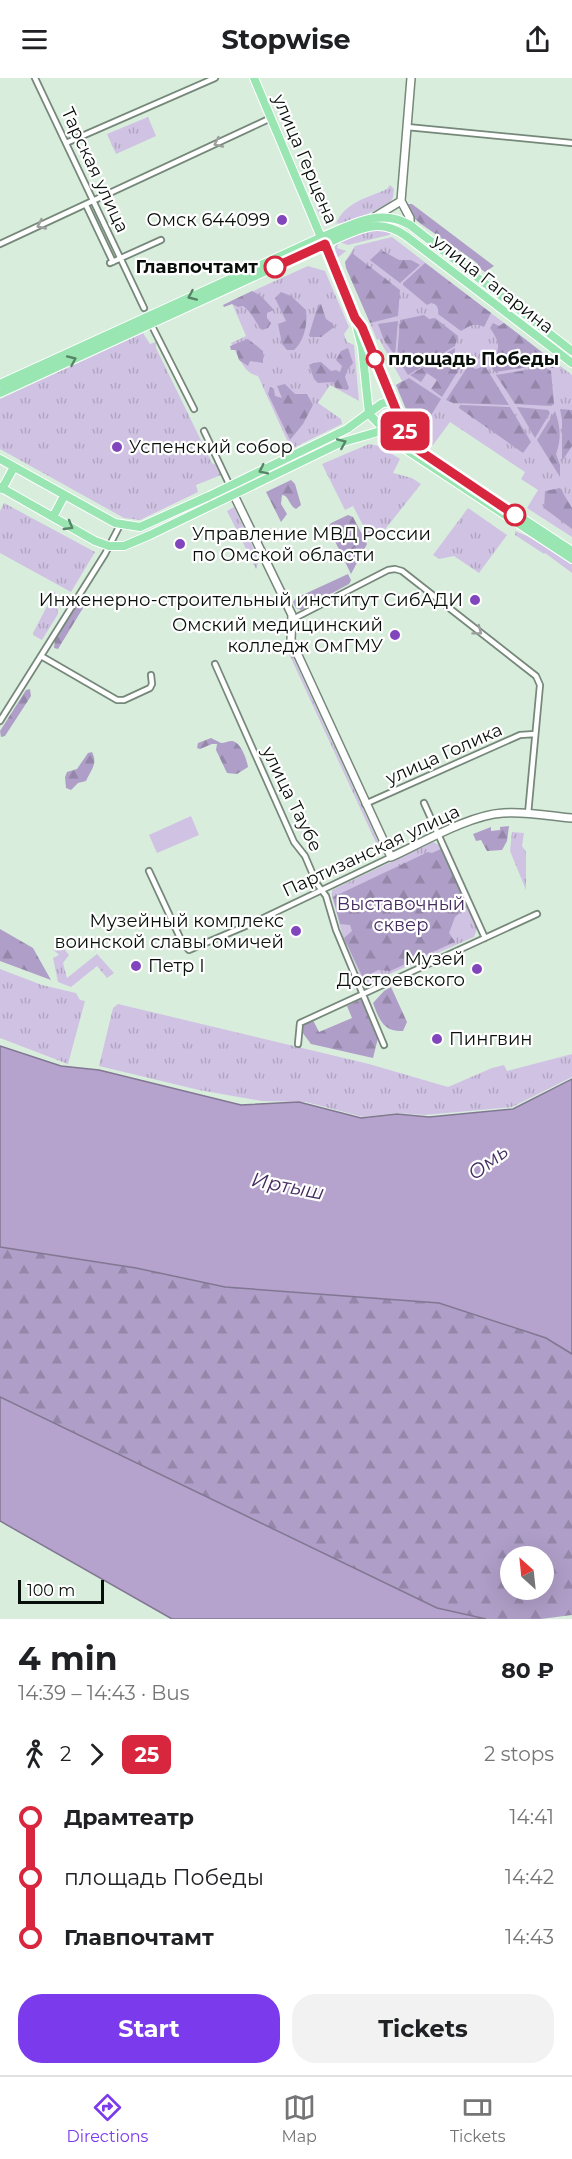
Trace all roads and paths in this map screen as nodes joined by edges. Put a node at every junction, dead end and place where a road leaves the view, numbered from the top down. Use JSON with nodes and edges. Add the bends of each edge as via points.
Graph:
{"nodes":[{"id":1,"x":35,"y":78,"type":"edge"},
{"id":2,"x":214,"y":78,"type":"edge"},
{"id":3,"x":255,"y":78,"type":"edge"},
{"id":4,"x":411,"y":78,"type":"edge"},
{"id":5,"x":271,"y":118,"type":"junction"},
{"id":6,"x":407,"y":126,"type":"junction"},
{"id":7,"x":66,"y":143,"type":"junction"},
{"id":8,"x":572,"y":143,"type":"edge"},
{"id":9,"x":93,"y":201,"type":"junction"},
{"id":10,"x":402,"y":201,"type":"junction"},
{"id":11,"x":86,"y":205,"type":"junction"},
{"id":12,"x":376,"y":216,"type":"junction"},
{"id":13,"x":410,"y":225,"type":"junction"},
{"id":14,"x":161,"y":240,"type":"dead end"},
{"id":15,"x":323,"y":241,"type":"junction"},
{"id":16,"x":0,"y":244,"type":"edge"},
{"id":17,"x":120,"y":259,"type":"junction"},
{"id":18,"x":492,"y":289,"type":"junction"},
{"id":19,"x":486,"y":297,"type":"junction"},
{"id":20,"x":144,"y":308,"type":"dead end"},
{"id":21,"x":355,"y":318,"type":"junction"},
{"id":22,"x":149,"y":320,"type":"junction"},
{"id":23,"x":572,"y":351,"type":"edge"},
{"id":24,"x":572,"y":363,"type":"edge"},
{"id":25,"x":0,"y":384,"type":"edge"},
{"id":26,"x":0,"y":393,"type":"edge"},
{"id":27,"x":392,"y":405,"type":"junction"},
{"id":28,"x":194,"y":409,"type":"dead end"},
{"id":29,"x":369,"y":414,"type":"junction"},
{"id":30,"x":400,"y":418,"type":"junction"},
{"id":31,"x":382,"y":430,"type":"junction"},
{"id":32,"x":204,"y":431,"type":"dead end"},
{"id":33,"x":0,"y":459,"type":"edge"},
{"id":34,"x":294,"y":460,"type":"junction"},
{"id":35,"x":14,"y":467,"type":"junction"},
{"id":36,"x":1,"y":490,"type":"edge"},
{"id":37,"x":232,"y":490,"type":"junction"},
{"id":38,"x":64,"y":496,"type":"junction"},
{"id":39,"x":53,"y":517,"type":"junction"},
{"id":40,"x":120,"y":525,"type":"junction"},
{"id":41,"x":109,"y":546,"type":"junction"},
{"id":42,"x":572,"y":551,"type":"edge"},
{"id":43,"x":572,"y":559,"type":"edge"},
{"id":44,"x":293,"y":619,"type":"junction"},
{"id":45,"x":41,"y":656,"type":"junction"},
{"id":46,"x":215,"y":664,"type":"dead end"},
{"id":47,"x":151,"y":675,"type":"dead end"},
{"id":48,"x":0,"y":721,"type":"edge"},
{"id":49,"x":535,"y":734,"type":"junction"},
{"id":50,"x":424,"y":803,"type":"dead end"},
{"id":51,"x":365,"y":804,"type":"junction"},
{"id":52,"x":528,"y":814,"type":"junction"},
{"id":53,"x":572,"y":819,"type":"edge"},
{"id":54,"x":439,"y":835,"type":"junction"},
{"id":55,"x":391,"y":857,"type":"junction"},
{"id":56,"x":149,"y":871,"type":"dead end"},
{"id":57,"x":322,"y":891,"type":"junction"},
{"id":58,"x":537,"y":914,"type":"dead end"},
{"id":59,"x":485,"y":938,"type":"junction"},
{"id":60,"x":362,"y":994,"type":"junction"},
{"id":61,"x":298,"y":1044,"type":"dead end"},
{"id":62,"x":384,"y":1045,"type":"dead end"}],
"edges":[{"from":1,"to":7,"type":"street","name":"Тарская улица"},
{"from":2,"to":7,"type":"street"},
{"from":3,"to":5,"type":"main road","name":"улица Герцена"},
{"from":4,"to":6,"type":"street"},
{"from":5,"to":9,"type":"street","one_way":true},
{"from":5,"to":15,"type":"main road","name":"улица Герцена"},
{"from":6,"to":8,"type":"street"},
{"from":6,"to":10,"type":"street"},
{"from":7,"to":9,"type":"street","name":"Тарская улица"},
{"from":9,"to":11,"type":"street"},
{"from":9,"to":17,"type":"street","name":"Тарская улица"},
{"from":10,"to":12,"type":"street"},
{"from":10,"to":13,"type":"street"},
{"from":11,"to":16,"type":"street","one_way":true},
{"from":11,"to":17,"type":"street","name":"Тарская улица","via":[[112,263]]},
{"from":12,"to":13,"type":"main road","name":"улица Гагарина"},
{"from":12,"to":15,"type":"main road"},
{"from":13,"to":18,"type":"main road","name":"улица Гагарина"},
{"from":14,"to":17,"type":"street"},
{"from":15,"to":19,"type":"main road","name":"улица Гагарина","via":[[370,226],[396,229]]},
{"from":15,"to":21,"type":"main road","name":"улица Герцена"},
{"from":15,"to":22,"type":"main road"},
{"from":17,"to":20,"type":"street","name":"Тарская улица"},
{"from":18,"to":19,"type":"main road"},
{"from":18,"to":23,"type":"main road","name":"улица Гагарина"},
{"from":19,"to":24,"type":"main road","name":"улица Гагарина"},
{"from":21,"to":27,"type":"main road"},
{"from":21,"to":29,"type":"main road"},
{"from":22,"to":25,"type":"main road"},
{"from":26,"to":22,"type":"main road","one_way":true},
{"from":22,"to":28,"type":"street"},
{"from":27,"to":29,"type":"main road","via":[[381,404]]},
{"from":27,"to":30,"type":"main road"},
{"from":29,"to":31,"type":"main road"},
{"from":29,"to":34,"type":"main road"},
{"from":30,"to":31,"type":"main road"},
{"from":30,"to":42,"type":"main road","via":[[414,447]]},
{"from":34,"to":31,"type":"main road","one_way":true},
{"from":31,"to":43,"type":"main road"},
{"from":32,"to":37,"type":"street"},
{"from":33,"to":35,"type":"main road"},
{"from":34,"to":37,"type":"main road"},
{"from":35,"to":36,"type":"main road"},
{"from":35,"to":38,"type":"main road"},
{"from":36,"to":39,"type":"main road"},
{"from":37,"to":40,"type":"main road","via":[[146,526]]},
{"from":37,"to":41,"type":"main road","via":[[150,535],[124,546]]},
{"from":37,"to":44,"type":"street"},
{"from":38,"to":39,"type":"main road"},
{"from":38,"to":40,"type":"main road"},
{"from":39,"to":41,"type":"main road","one_way":true},
{"from":40,"to":41,"type":"street"},
{"from":41,"to":45,"type":"street"},
{"from":44,"to":49,"type":"street","one_way":true,"via":[[388,570],[399,570],[538,678]]},
{"from":44,"to":51,"type":"street","via":[[291,640]]},
{"from":45,"to":47,"type":"street","via":[[117,700],[150,688]]},
{"from":45,"to":48,"type":"street"},
{"from":46,"to":57,"type":"street","name":"улица Таубе","via":[[294,842]]},
{"from":49,"to":51,"type":"street","name":"улица Голика","via":[[520,735]]},
{"from":49,"to":52,"type":"street"},
{"from":50,"to":54,"type":"street"},
{"from":51,"to":55,"type":"street"},
{"from":52,"to":53,"type":"street","name":"Партизанская улица"},
{"from":52,"to":54,"type":"street","name":"Партизанская улица","via":[[496,813]]},
{"from":54,"to":55,"type":"street","name":"Партизанская улица"},
{"from":54,"to":59,"type":"street"},
{"from":55,"to":57,"type":"street","name":"Партизанская улица"},
{"from":56,"to":57,"type":"street","name":"Партизанская улица","via":[[189,950]]},
{"from":57,"to":60,"type":"street","name":"улица Таубе"},
{"from":58,"to":59,"type":"street"},
{"from":59,"to":60,"type":"street"},
{"from":60,"to":61,"type":"street","via":[[300,1023]]},
{"from":60,"to":62,"type":"street","name":"улица Таубе"}]}
